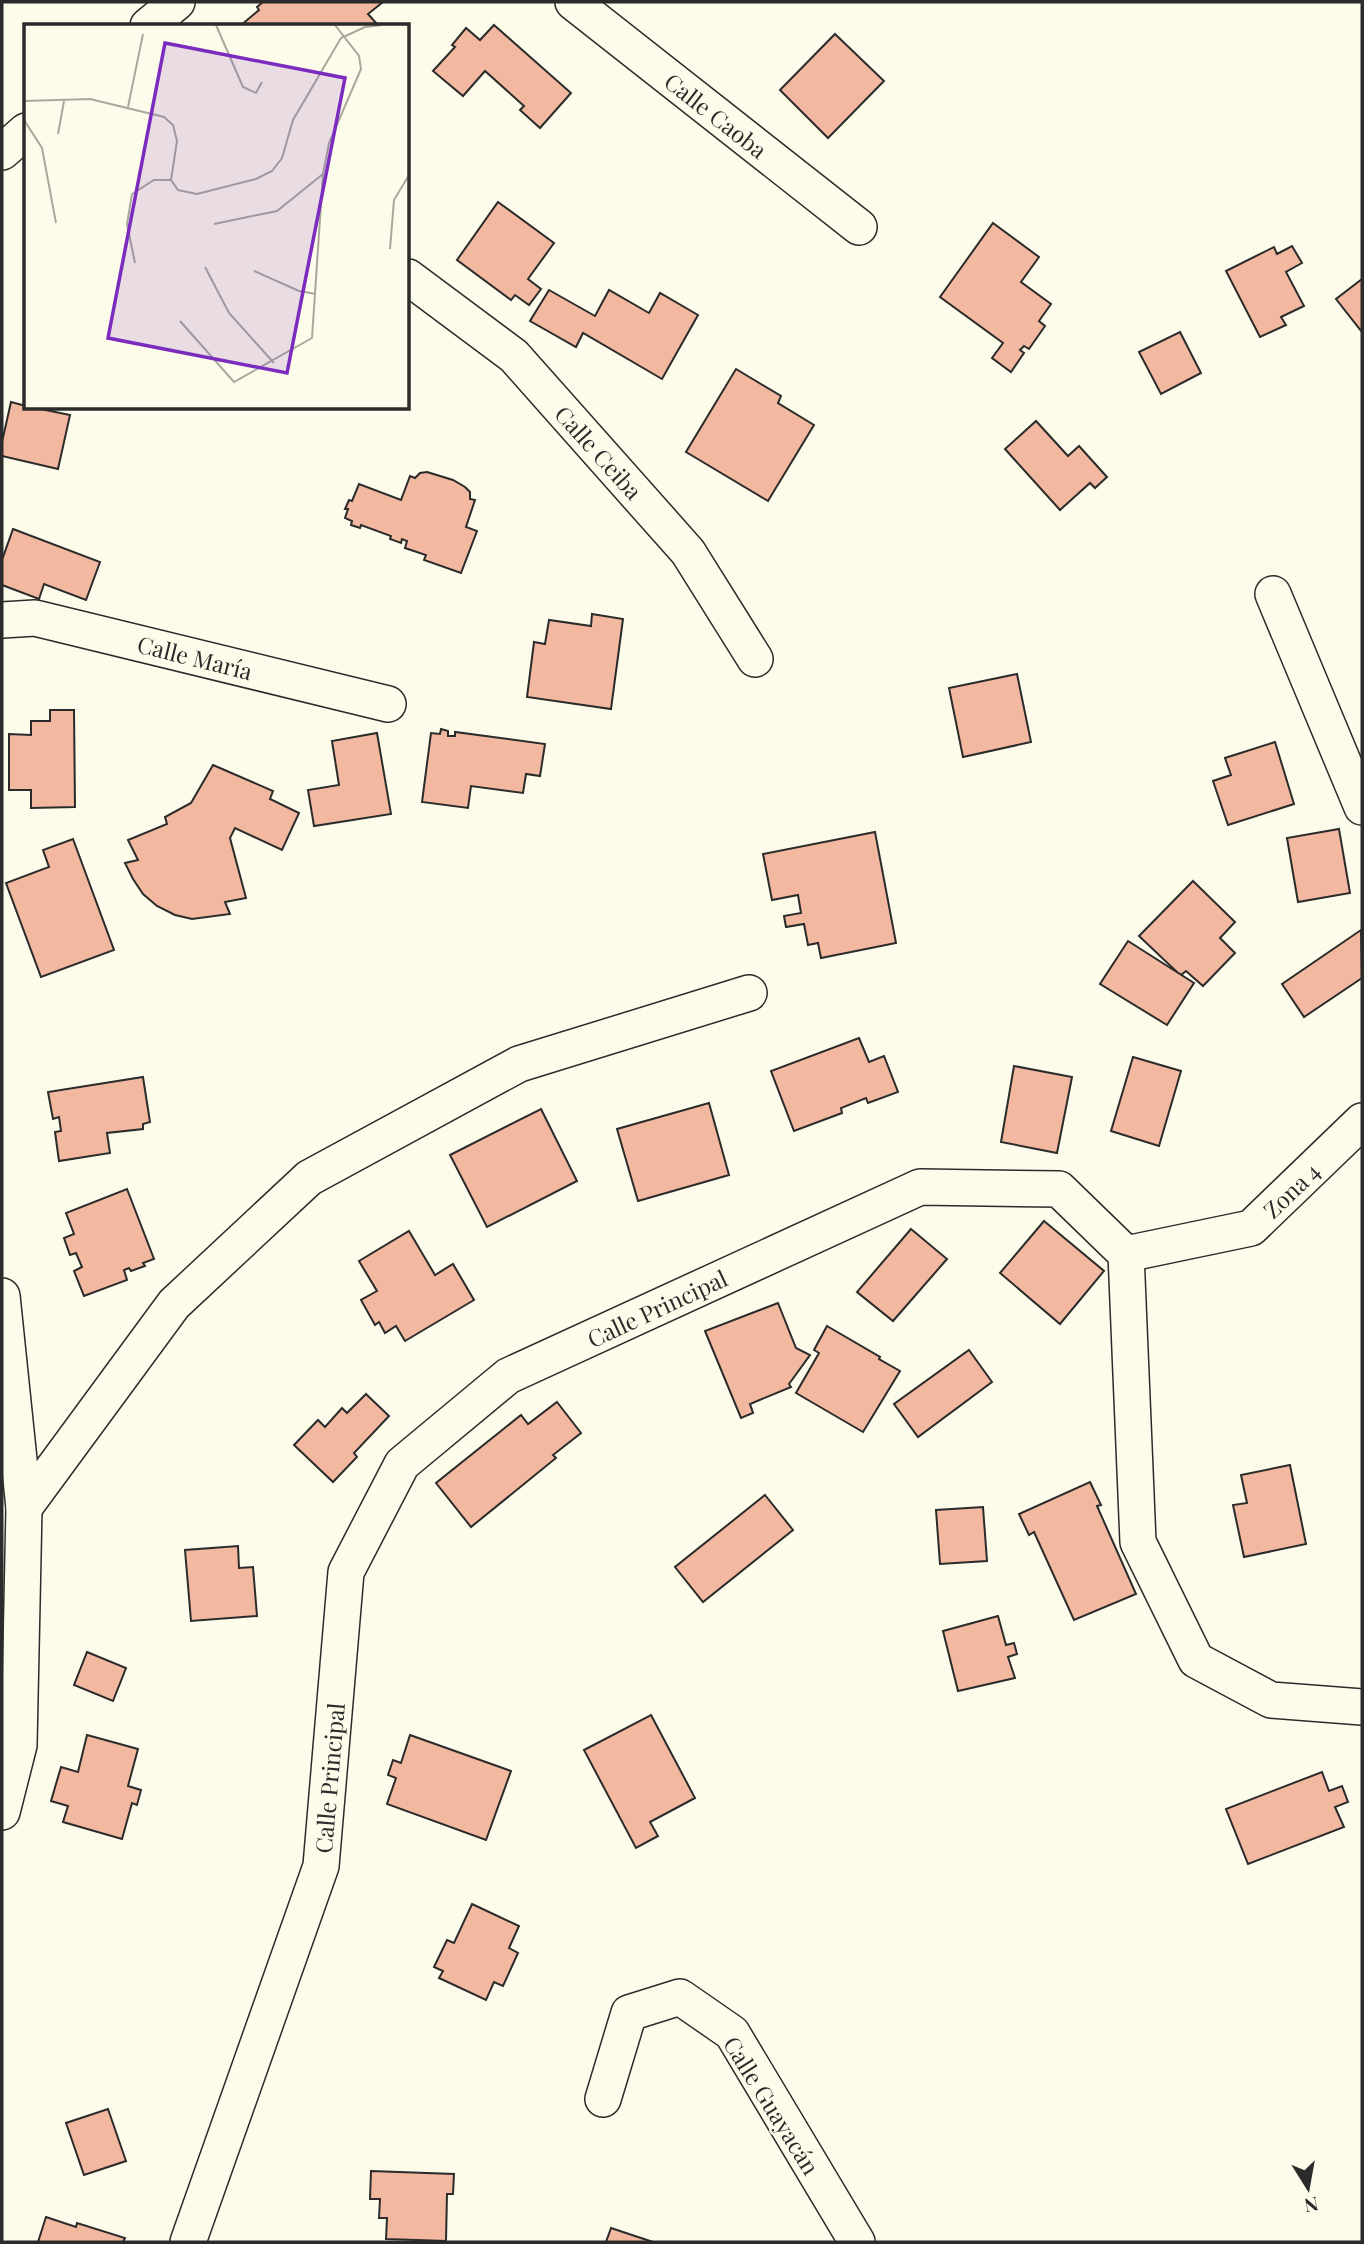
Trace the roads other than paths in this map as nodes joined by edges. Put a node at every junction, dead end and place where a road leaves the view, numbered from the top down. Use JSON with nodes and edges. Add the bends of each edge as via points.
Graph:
{"nodes":[{"id":1,"x":177,"y":2,"type":"edge"},
{"id":2,"x":573,"y":2,"type":"edge"},
{"id":3,"x":150,"y":24,"type":"edge"},
{"id":4,"x":24,"y":133,"type":"edge"},
{"id":5,"x":2,"y":152,"type":"edge"},
{"id":6,"x":859,"y":227,"type":"dead end"},
{"id":7,"x":410,"y":278,"type":"edge"},
{"id":8,"x":1273,"y":594,"type":"dead end"},
{"id":9,"x":2,"y":620,"type":"edge"},
{"id":10,"x":755,"y":659,"type":"dead end"},
{"id":11,"x":388,"y":704,"type":"dead end"},
{"id":12,"x":1362,"y":807,"type":"edge"},
{"id":13,"x":749,"y":993,"type":"dead end"},
{"id":14,"x":1362,"y":1121,"type":"edge"},
{"id":15,"x":1126,"y":1254,"type":"junction"},
{"id":16,"x":2,"y":1296,"type":"edge"},
{"id":17,"x":24,"y":1508,"type":"junction"},
{"id":18,"x":1362,"y":1707,"type":"edge"},
{"id":19,"x":2,"y":1812,"type":"edge"},
{"id":20,"x":603,"y":2099,"type":"dead end"},
{"id":21,"x":188,"y":2242,"type":"edge"},
{"id":22,"x":857,"y":2242,"type":"edge"}],
"edges":[{"from":1,"to":3,"type":"street"},
{"from":2,"to":6,"type":"street","name":"Calle Caoba"},
{"from":4,"to":5,"type":"street"},
{"from":7,"to":10,"type":"street","name":"Calle Ceiba","via":[[514,356],[688,552]]},
{"from":8,"to":12,"type":"street"},
{"from":9,"to":11,"type":"street","name":"Calle María","via":[[35,618]]},
{"from":13,"to":17,"type":"street","via":[[519,1064],[309,1178],[174,1304]]},
{"from":14,"to":15,"type":"street","name":"Zona 4","via":[[1251,1228]]},
{"from":15,"to":18,"type":"street","via":[[1138,1542],[1196,1660],[1271,1700]]},
{"from":15,"to":21,"type":"street","name":"Calle Principal","via":[[1059,1189],[920,1187],[508,1376],[402,1464],[346,1572],[321,1866]]},
{"from":16,"to":17,"type":"street"},
{"from":17,"to":19,"type":"street","via":[[19,1745]]},
{"from":20,"to":22,"type":"street","name":"Calle Guayacán","via":[[629,2013],[680,1997],[732,2033]]}]}
